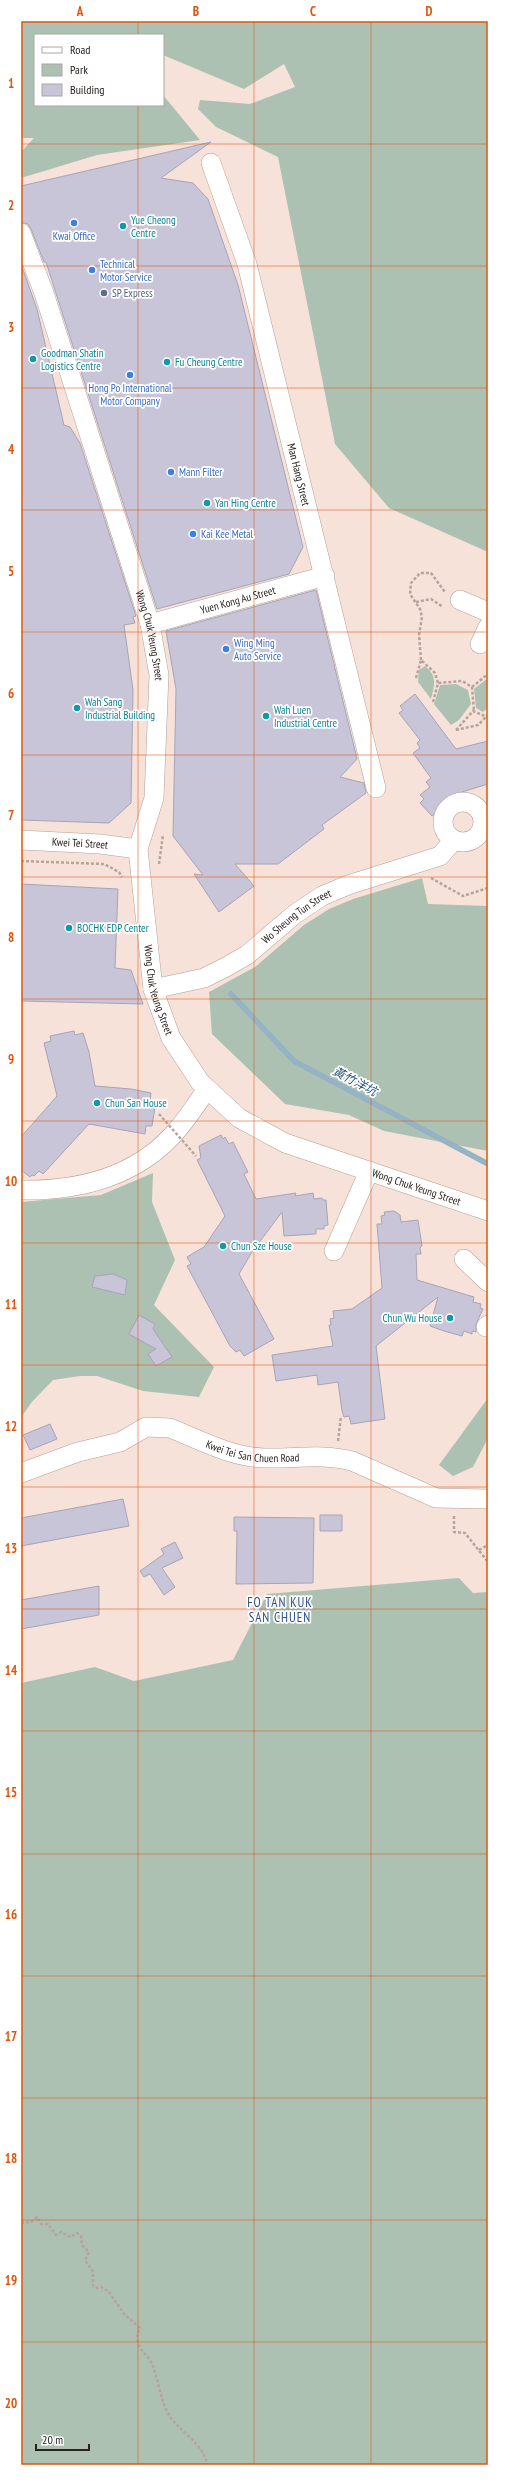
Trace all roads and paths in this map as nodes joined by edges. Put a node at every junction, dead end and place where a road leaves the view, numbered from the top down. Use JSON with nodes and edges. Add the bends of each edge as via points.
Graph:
{"nodes":[{"id":1,"x":211,"y":163,"type":"dead end"},
{"id":2,"x":21,"y":233,"type":"edge"},
{"id":3,"x":325,"y":576,"type":"junction"},
{"id":4,"x":453,"y":601,"type":"junction"},
{"id":5,"x":416,"y":602,"type":"junction"},
{"id":6,"x":488,"y":612,"type":"edge"},
{"id":7,"x":150,"y":624,"type":"junction"},
{"id":8,"x":488,"y":627,"type":"edge"},
{"id":9,"x":480,"y":644,"type":"dead end"},
{"id":10,"x":421,"y":660,"type":"junction"},
{"id":11,"x":488,"y":674,"type":"edge"},
{"id":12,"x":416,"y":678,"type":"dead end"},
{"id":13,"x":438,"y":683,"type":"junction"},
{"id":14,"x":472,"y":686,"type":"junction"},
{"id":15,"x":432,"y":702,"type":"dead end"},
{"id":16,"x":474,"y":711,"type":"junction"},
{"id":17,"x":488,"y":716,"type":"edge"},
{"id":18,"x":376,"y":788,"type":"dead end"},
{"id":19,"x":485,"y":815,"type":"edge"},
{"id":20,"x":164,"y":829,"type":"dead end"},
{"id":21,"x":21,"y":840,"type":"edge"},
{"id":22,"x":450,"y":847,"type":"junction"},
{"id":23,"x":138,"y":849,"type":"junction"},
{"id":24,"x":21,"y":861,"type":"edge"},
{"id":25,"x":159,"y":866,"type":"dead end"},
{"id":26,"x":429,"y":877,"type":"dead end"},
{"id":27,"x":125,"y":884,"type":"dead end"},
{"id":28,"x":488,"y":888,"type":"edge"},
{"id":29,"x":153,"y":989,"type":"junction"},
{"id":30,"x":207,"y":1089,"type":"junction"},
{"id":31,"x":159,"y":1114,"type":"dead end"},
{"id":32,"x":196,"y":1156,"type":"dead end"},
{"id":33,"x":369,"y":1171,"type":"junction"},
{"id":34,"x":21,"y":1190,"type":"edge"},
{"id":35,"x":488,"y":1211,"type":"edge"},
{"id":36,"x":334,"y":1251,"type":"dead end"},
{"id":37,"x":464,"y":1259,"type":"dead end"},
{"id":38,"x":488,"y":1282,"type":"edge"},
{"id":39,"x":342,"y":1416,"type":"dead end"},
{"id":40,"x":338,"y":1445,"type":"dead end"},
{"id":41,"x":21,"y":1473,"type":"edge"},
{"id":42,"x":488,"y":1499,"type":"edge"},
{"id":43,"x":454,"y":1514,"type":"dead end"},
{"id":44,"x":488,"y":1545,"type":"edge"},
{"id":45,"x":479,"y":1550,"type":"junction"},
{"id":46,"x":488,"y":1562,"type":"edge"},
{"id":47,"x":21,"y":2223,"type":"edge"},
{"id":48,"x":207,"y":2465,"type":"edge"}],
"edges":[{"from":1,"to":3,"type":"street","name":"Man Hang Street","via":[[247,264]]},
{"from":2,"to":7,"type":"street","name":"Wong Chuk Yeung Street","via":[[46,300]]},
{"from":3,"to":7,"type":"street","name":"Yuen Kong Au Street"},
{"from":3,"to":18,"type":"street","name":"Man Hang Street"},
{"from":4,"to":5,"type":"path","via":[[432,599]]},
{"from":4,"to":5,"type":"path","via":[[440,588],[434,575],[424,572],[411,582],[410,594]]},
{"from":4,"to":6,"type":"street"},
{"from":5,"to":10,"type":"path","via":[[422,617],[419,635]]},
{"from":7,"to":23,"type":"street","name":"Wong Chuk Yeung Street","via":[[159,675],[154,798]]},
{"from":8,"to":9,"type":"street"},
{"from":10,"to":12,"type":"path"},
{"from":10,"to":13,"type":"path","via":[[435,672]]},
{"from":11,"to":14,"type":"path"},
{"from":13,"to":14,"type":"path","via":[[462,680]]},
{"from":13,"to":15,"type":"path"},
{"from":14,"to":16,"type":"path"},
{"from":16,"to":17,"type":"path"},
{"from":16,"to":17,"type":"path","via":[[456,730],[478,725]]},
{"from":19,"to":22,"type":"street","via":[[479,835],[468,842]]},
{"from":19,"to":22,"type":"street","via":[[468,802],[449,807],[443,818],[443,825]]},
{"from":20,"to":25,"type":"path"},
{"from":21,"to":23,"type":"street","name":"Kwei Tei Street","via":[[100,844]]},
{"from":22,"to":29,"type":"street","name":"Wo Sheung Tun Street","via":[[432,860],[334,890],[308,905],[266,940],[226,967],[204,978]]},
{"from":23,"to":29,"type":"street","name":"Wong Chuk Yeung Street"},
{"from":24,"to":27,"type":"path","via":[[104,864],[119,872]]},
{"from":26,"to":28,"type":"path","via":[[463,896]]},
{"from":29,"to":30,"type":"street","name":"Wong Chuk Yeung Street","via":[[171,1038]]},
{"from":30,"to":33,"type":"street","name":"Wong Chuk Yeung Street","via":[[239,1118],[262,1132],[285,1143]]},
{"from":30,"to":34,"type":"street","via":[[178,1130],[146,1159],[120,1173],[92,1183],[63,1189]]},
{"from":31,"to":32,"type":"path","bridge":true},
{"from":33,"to":35,"type":"street","name":"Wong Chuk Yeung Street"},
{"from":33,"to":36,"type":"street"},
{"from":37,"to":38,"type":"street"},
{"from":39,"to":40,"type":"path"},
{"from":41,"to":42,"type":"street","name":"Kwei Tei San Chuen Road","via":[[78,1452],[120,1442],[146,1427],[159,1426],[241,1455],[263,1458],[317,1455],[338,1457],[352,1460],[436,1498]]},
{"from":43,"to":45,"type":"path","via":[[454,1532],[465,1533]]},
{"from":44,"to":45,"type":"path"},
{"from":45,"to":46,"type":"path"},
{"from":47,"to":48,"type":"path","via":[[31,2222],[37,2217],[41,2224],[48,2224],[56,2235],[61,2232],[70,2237],[77,2233],[81,2236],[82,2245],[89,2252],[85,2260],[93,2272],[93,2286],[101,2286],[109,2292],[117,2306],[140,2328],[137,2332],[141,2351],[153,2367],[169,2414],[181,2431],[198,2445]]}]}
